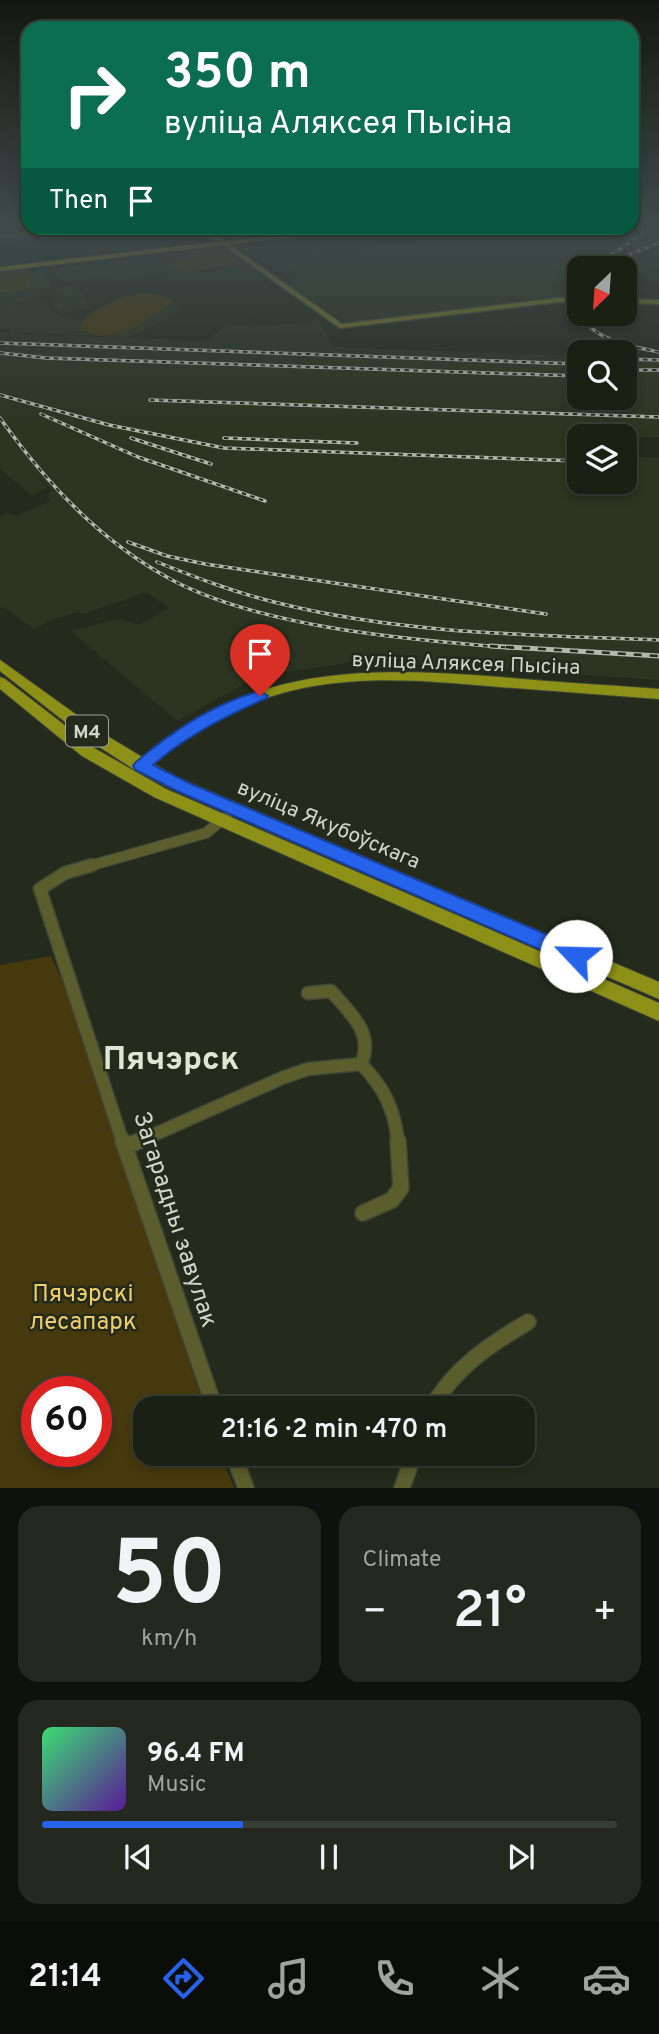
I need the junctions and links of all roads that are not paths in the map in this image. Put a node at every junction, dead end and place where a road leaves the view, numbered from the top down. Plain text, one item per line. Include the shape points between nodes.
1 (291, 292) edge
2 (567, 300) edge
3 (637, 301) edge
4 (659, 302) edge
5 (0, 664) edge
6 (0, 682) edge
7 (659, 694) edge
8 (135, 771) junction
9 (229, 815) junction
10 (659, 991) edge
11 (308, 993) dead end
12 (659, 1012) edge
13 (360, 1064) junction
14 (127, 1146) junction
15 (363, 1213) dead end
16 (528, 1322) dead end
17 (210, 1396) edge
18 (438, 1396) edge
19 (238, 1466) edge
20 (409, 1466) edge
21 (246, 1488) edge
22 (401, 1488) edge

1 - 2 main road via 346,327
3 - 4 main road
5 - 8 main road, вуліца Якубоўскага / М4
6 - 8 main road, вуліца Якубоўскага / М4 via 88,752
7 - 8 main road, вуліца Аляксея Пысіна via 403,677 315,681 226,710 164,747
8 - 9 main road, вуліца Якубоўскага / М4
9 - 10 main road, вуліца Якубоўскага / М4
9 - 12 main road, вуліца Якубоўскага / М4
9 - 14 street, Загарадны завулак via 206,833 65,873 40,888
11 - 13 street via 331,991 365,1031 367,1053
13 - 14 street via 308,1069 282,1078
13 - 15 street via 379,1082 396,1119 401,1188 392,1199
14 - 17 street, Загарадны завулак
16 - 18 street via 476,1355
19 - 21 street
20 - 22 street

